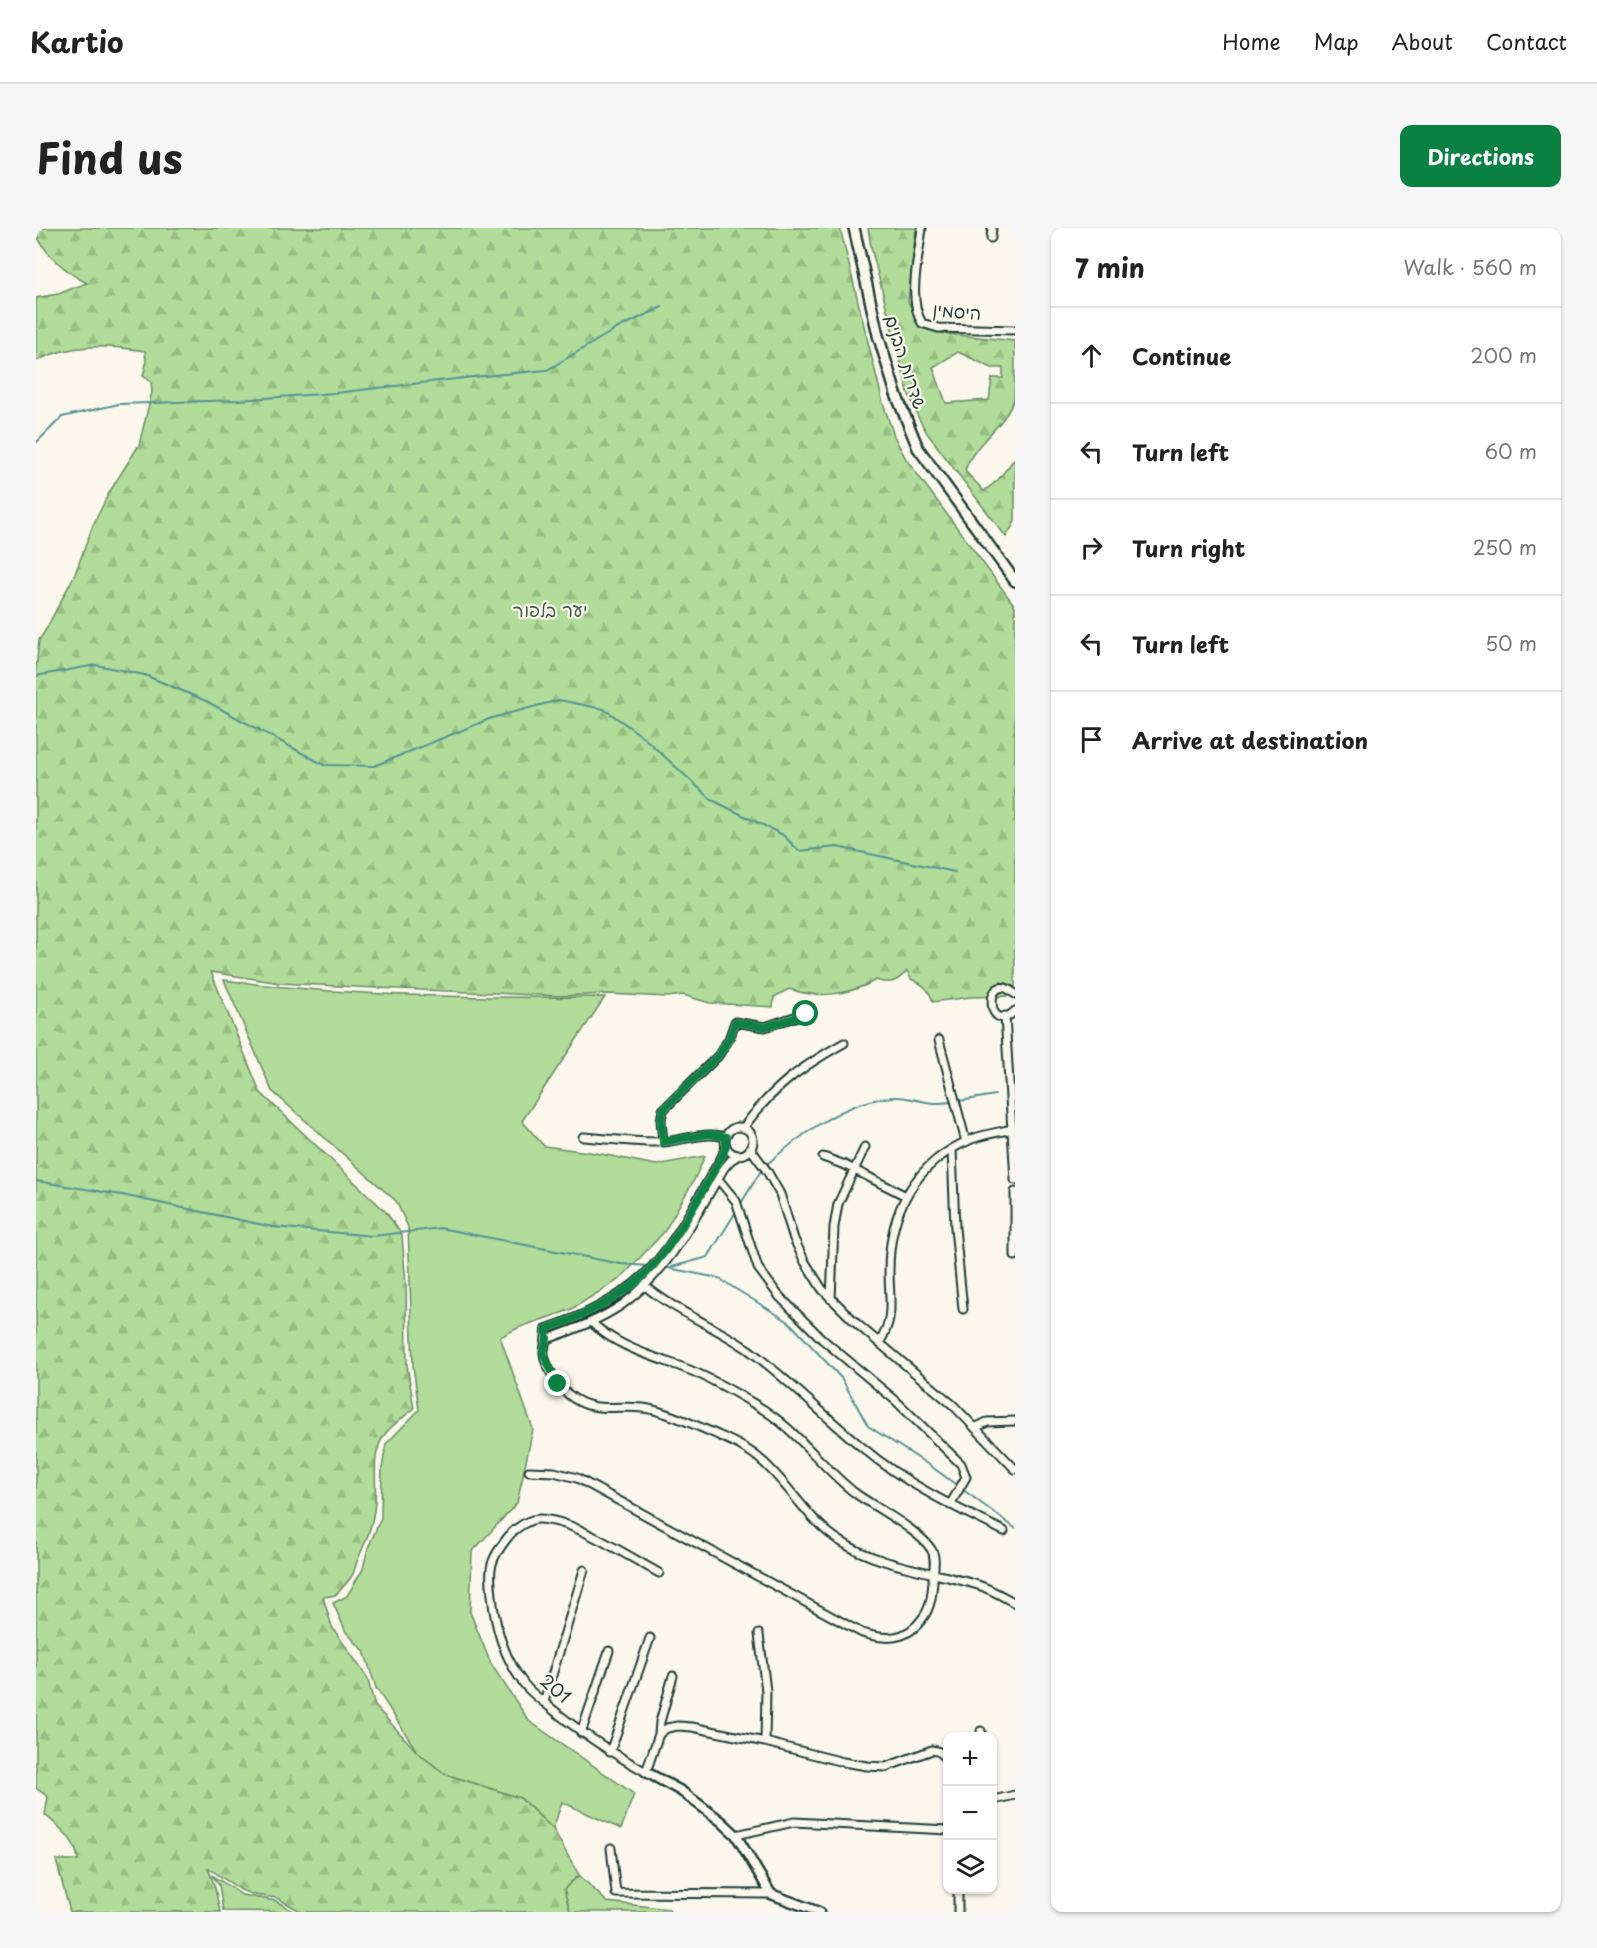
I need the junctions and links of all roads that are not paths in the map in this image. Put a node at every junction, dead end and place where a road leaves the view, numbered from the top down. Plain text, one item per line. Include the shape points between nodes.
1 (854, 228) edge
2 (922, 228) edge
3 (992, 228) edge
4 (991, 238) dead end
5 (1015, 330) edge
6 (1015, 581) edge
7 (1015, 994) edge
8 (1015, 1011) edge
9 (806, 1014) dead end
10 (1005, 1016) junction
11 (939, 1040) dead end
12 (844, 1043) dead end
13 (743, 1128) junction
14 (1013, 1129) junction
15 (583, 1137) dead end
16 (726, 1137) junction
17 (663, 1142) junction
18 (966, 1142) junction
19 (726, 1146) junction
20 (865, 1147) dead end
21 (750, 1148) junction
22 (952, 1149) junction
23 (739, 1155) junction
24 (823, 1157) dead end
25 (854, 1170) junction
26 (718, 1179) junction
27 (1015, 1180) edge
28 (1015, 1192) edge
29 (906, 1196) junction
30 (1015, 1256) edge
31 (644, 1285) junction
32 (831, 1299) junction
33 (963, 1309) dead end
34 (591, 1322) junction
35 (547, 1339) junction
36 (880, 1342) junction
37 (1015, 1421) edge
38 (975, 1428) junction
39 (1015, 1469) edge
40 (530, 1471) dead end
41 (950, 1505) junction
42 (1004, 1531) dead end
43 (584, 1570) dead end
44 (659, 1573) dead end
45 (933, 1573) junction
46 (1015, 1602) edge
47 (759, 1634) dead end
48 (650, 1638) dead end
49 (609, 1651) dead end
50 (673, 1676) dead end
51 (544, 1702) junction
52 (580, 1733) junction
53 (659, 1734) junction
54 (765, 1742) junction
55 (610, 1752) junction
56 (943, 1754) edge
57 (646, 1772) junction
58 (1015, 1795) edge
59 (997, 1799) edge
60 (943, 1830) edge
61 (736, 1835) junction
62 (611, 1848) dead end
63 (771, 1894) junction
64 (958, 1894) edge
65 (807, 1910) edge
66 (819, 1912) edge
67 (958, 1912) edge

1 - 6 main road, שדרות הבנים via 896,394 918,448
2 - 5 street, היסמין via 914,293 916,314 922,323 938,328
3 - 4 street
7 - 10 street via 1000,989 991,998 994,1011
8 - 10 street
9 - 17 street via 765,1027 735,1022 718,1056 663,1110
10 - 14 street
11 - 18 street
12 - 13 street via 788,1078 761,1103
13 - 16 street via 734,1128
13 - 21 street via 752,1137
14 - 18 street
14 - 27 street
15 - 17 street
16 - 17 street via 709,1134
16 - 19 street
18 - 22 street
19 - 23 street
19 - 35 street via 667,1247 643,1276 614,1298 546,1329
20 - 25 street
21 - 23 street
21 - 32 street via 780,1194 805,1262
22 - 29 street via 916,1180
22 - 33 street
23 - 26 street
24 - 25 street
25 - 29 street
25 - 32 street via 838,1204
26 - 31 street via 674,1251
26 - 41 street via 736,1201 758,1268 779,1296 834,1351 895,1401 961,1464 966,1477
28 - 30 street
29 - 36 street via 892,1232 891,1312
31 - 34 street via 623,1304
31 - 41 street via 748,1349 863,1449
32 - 36 street
34 - 35 street
34 - 45 street via 603,1334 626,1346 694,1372 759,1406 854,1492 921,1539 932,1550
35 - 45 street via 543,1353 551,1372 558,1384 578,1401 597,1408 655,1410 747,1449 814,1520 841,1542 865,1554
36 - 38 street
37 - 38 street via 987,1422
38 - 39 street
40 - 45 street via 577,1478 877,1638 894,1639 918,1625 932,1599
41 - 42 street
43 - 51 street
44 - 51 street, 201 via 575,1527 554,1521 537,1519 512,1532 491,1564 494,1614 511,1666 526,1687
45 - 46 street via 981,1586
47 - 54 street via 766,1691
48 - 55 street
49 - 52 street
50 - 53 street
51 - 52 street, 201
52 - 55 street, 201
53 - 54 street via 667,1728 692,1727
53 - 57 street
54 - 56 street via 867,1766 886,1767 932,1750
55 - 57 street, 201
57 - 61 street, 201 via 681,1791
58 - 59 street
60 - 61 street via 794,1822
61 - 63 street, 201
62 - 63 street via 616,1893
63 - 65 street
64 - 67 street
65 - 66 street

